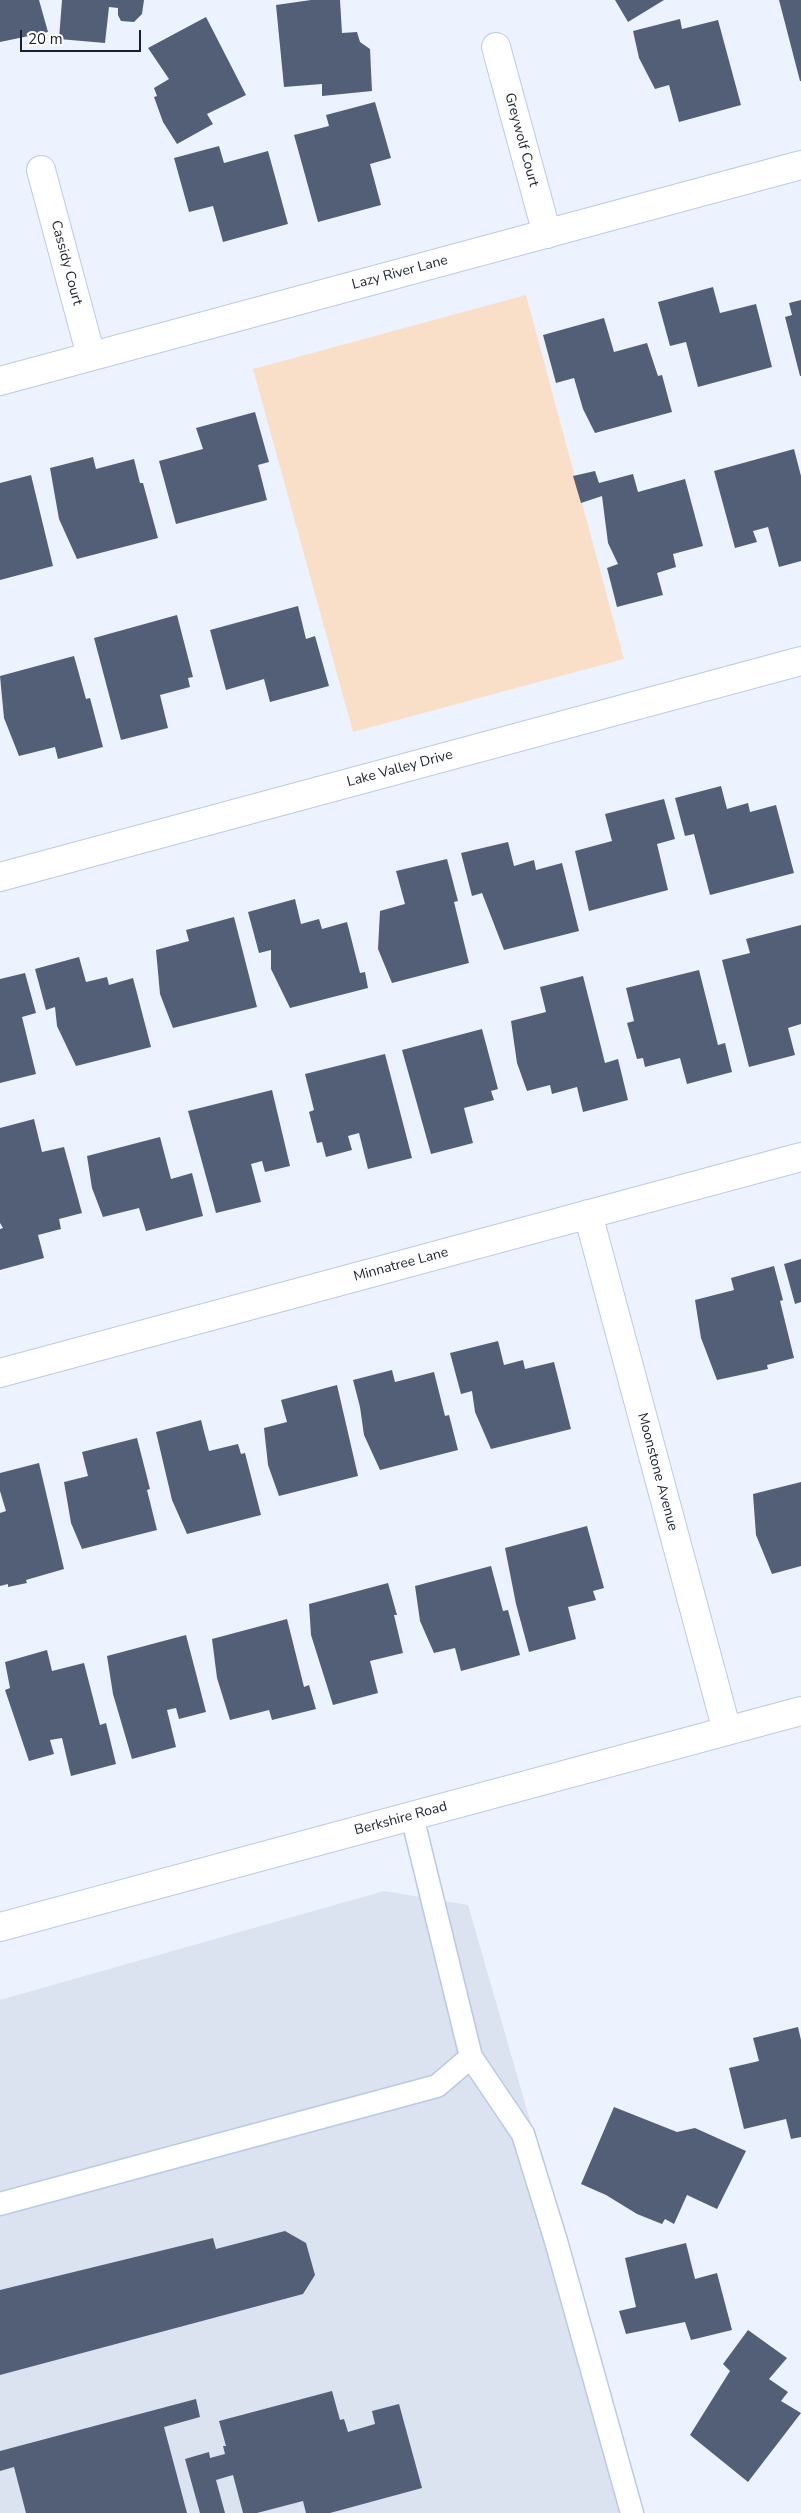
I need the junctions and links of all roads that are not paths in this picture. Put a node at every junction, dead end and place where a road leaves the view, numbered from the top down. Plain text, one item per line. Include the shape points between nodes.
1 (496, 47) dead end
2 (801, 165) edge
3 (41, 170) dead end
4 (546, 234) junction
5 (91, 356) junction
6 (0, 381) edge
7 (801, 661) edge
8 (0, 877) edge
9 (801, 1157) edge
10 (588, 1214) junction
11 (0, 1373) edge
12 (801, 1710) edge
13 (727, 1730) junction
14 (412, 1816) junction
15 (0, 1927) edge
16 (471, 2057) junction
17 (0, 2204) edge
18 (632, 2513) edge

1 - 4 street, Greywolf Court
2 - 4 street, Lazy River Lane
3 - 5 street, Cassidy Court
4 - 5 street, Lazy River Lane
5 - 6 street, Lazy River Lane
7 - 8 street, Lake Valley Drive
9 - 10 street, Minnatree Lane
10 - 11 street, Minnatree Lane
10 - 13 street, Moonstone Avenue
12 - 13 street, Berkshire Road
13 - 14 street, Berkshire Road
14 - 15 street, Berkshire Road
14 - 16 lane
16 - 17 lane via 437,2086
16 - 18 lane via 523,2134

